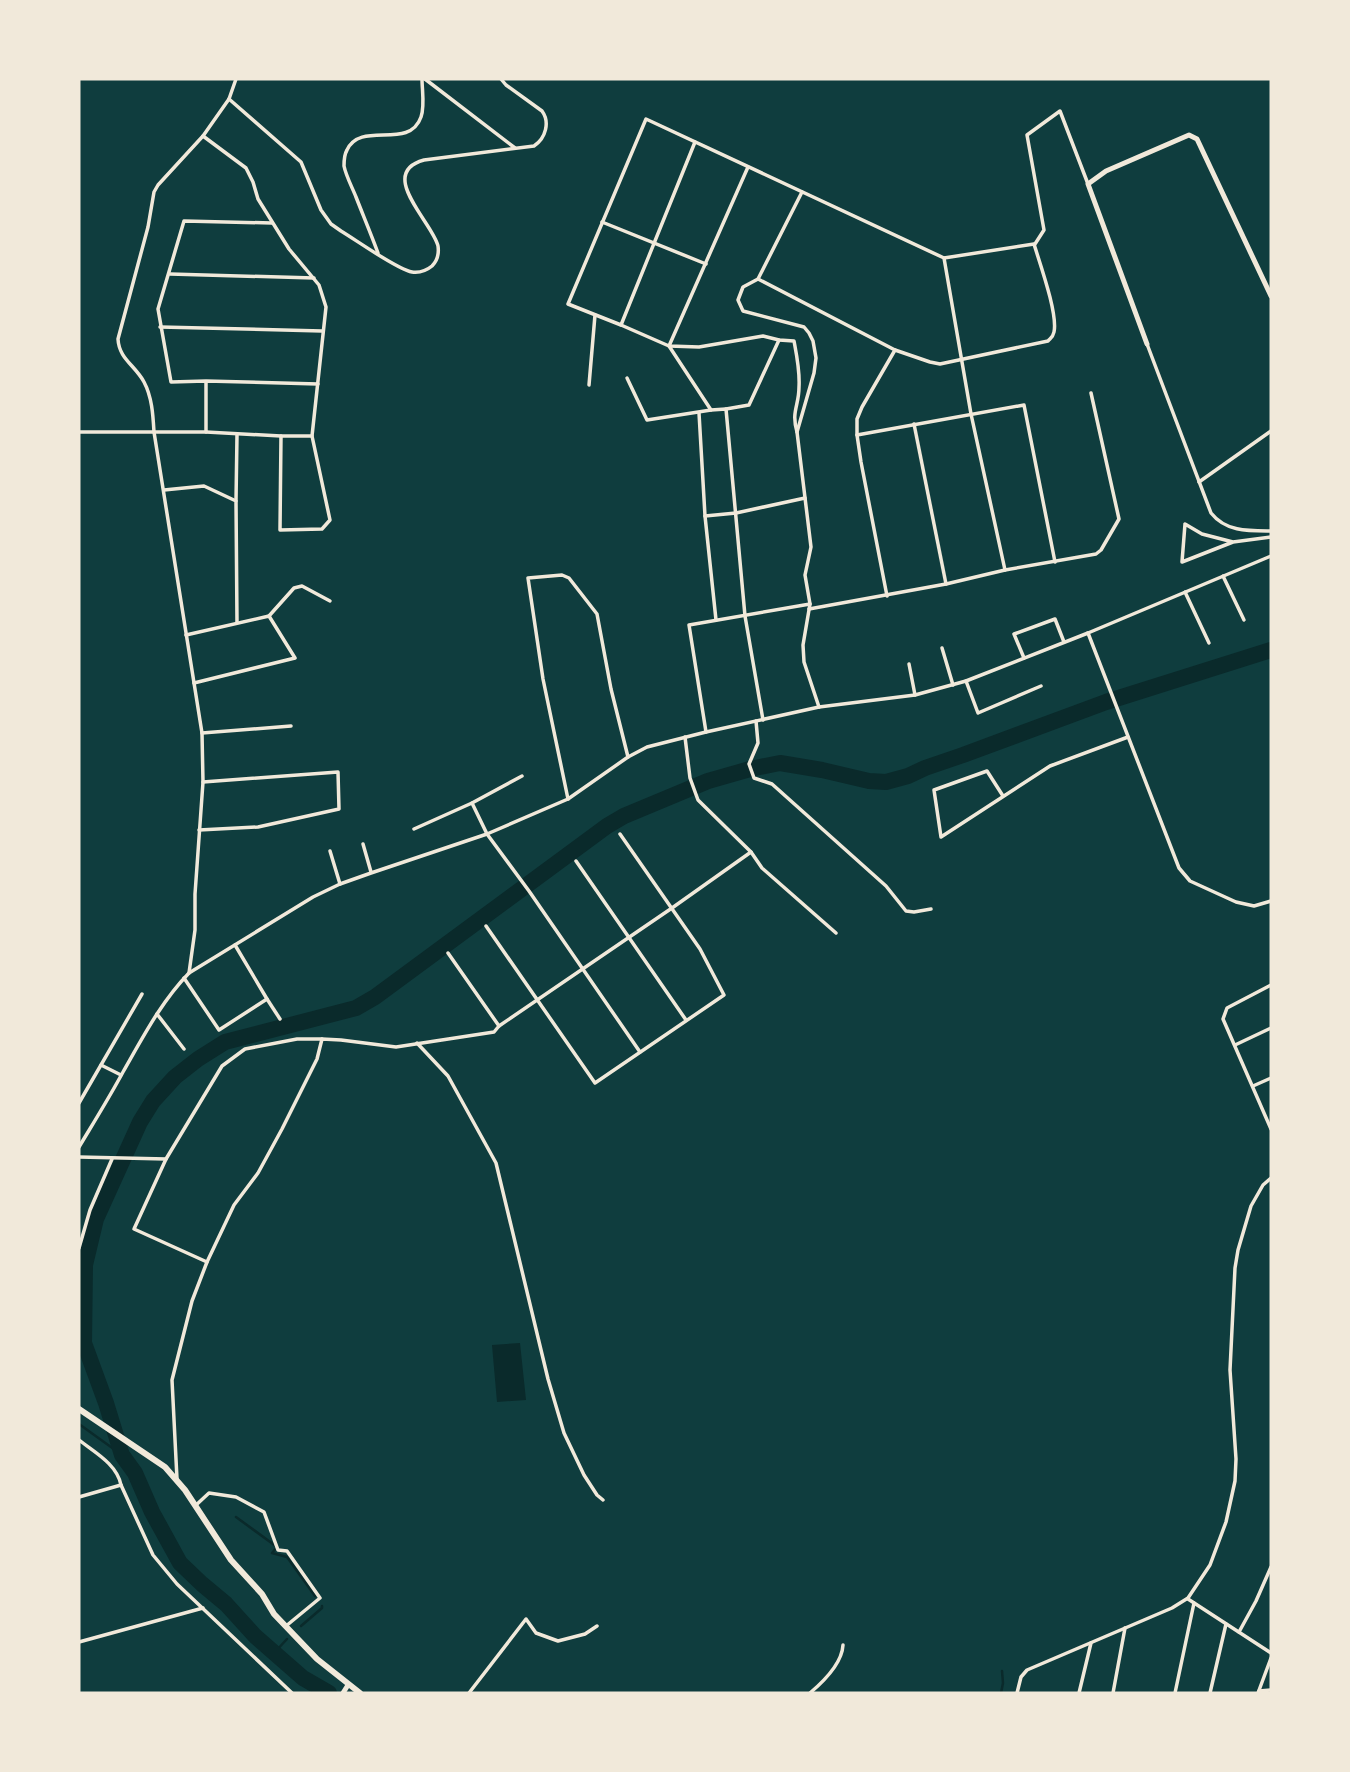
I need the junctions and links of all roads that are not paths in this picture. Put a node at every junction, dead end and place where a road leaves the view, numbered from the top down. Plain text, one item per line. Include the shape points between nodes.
1 (236, 79) edge
2 (424, 79) edge
3 (501, 79) edge
4 (229, 99) junction
5 (203, 136) junction
6 (695, 142) junction
7 (515, 149) junction
8 (748, 167) junction
9 (1088, 184) junction
10 (802, 192) junction
11 (602, 222) junction
12 (272, 223) junction
13 (654, 244) junction
14 (1034, 244) junction
15 (379, 255) junction
16 (944, 258) junction
17 (706, 264) junction
18 (170, 274) junction
19 (314, 278) junction
20 (758, 279) junction
21 (1271, 296) edge
22 (595, 315) junction
23 (621, 324) junction
24 (160, 327) junction
25 (322, 331) junction
26 (779, 340) junction
27 (1147, 344) joint
28 (669, 346) junction
29 (895, 350) junction
30 (962, 360) junction
31 (627, 378) dead end
32 (206, 381) junction
33 (318, 384) junction
34 (589, 385) dead end
35 (1091, 393) dead end
36 (726, 409) junction
37 (711, 410) junction
38 (699, 413) junction
39 (971, 414) junction
40 (914, 424) junction
41 (1271, 430) edge
42 (79, 432) edge
43 (154, 432) junction
44 (206, 432) junction
45 (797, 432) junction
46 (237, 435) junction
47 (857, 435) junction
48 (281, 436) junction
49 (312, 436) junction
50 (1199, 482) junction
51 (164, 490) junction
52 (805, 498) junction
53 (236, 500) junction
54 (736, 513) junction
55 (705, 516) junction
56 (1270, 531) edge
57 (1271, 537) edge
58 (1233, 542) junction
59 (1271, 556) edge
60 (1055, 562) junction
61 (1005, 570) junction
62 (1223, 576) junction
63 (946, 584) junction
64 (1185, 592) junction
65 (887, 596) junction
66 (330, 601) dead end
67 (810, 606) junction
68 (746, 615) junction
69 (269, 616) junction
70 (1244, 620) dead end
71 (716, 621) junction
72 (237, 622) junction
73 (1088, 633) junction
74 (186, 635) junction
75 (1064, 642) junction
76 (1209, 643) dead end
77 (942, 648) dead end
78 (1024, 658) junction
79 (909, 664) dead end
80 (966, 681) junction
81 (194, 683) junction
82 (953, 685) junction
83 (1041, 686) dead end
84 (915, 695) junction
85 (819, 707) junction
86 (763, 720) junction
87 (756, 721) junction
88 (291, 726) dead end
89 (706, 732) junction
90 (202, 733) junction
91 (685, 737) junction
92 (1128, 737) junction
93 (628, 757) junction
94 (522, 776) dead end
95 (203, 782) junction
96 (1003, 796) junction
97 (568, 799) junction
98 (472, 803) junction
99 (414, 828) dead end
100 (199, 830) junction
101 (487, 834) junction
102 (620, 834) dead end
103 (363, 844) dead end
104 (330, 851) dead end
105 (751, 852) junction
106 (576, 861) dead end
107 (371, 873) junction
108 (340, 884) junction
109 (1271, 901) edge
110 (672, 908) junction
111 (930, 909) dead end
112 (486, 926) dead end
113 (836, 933) dead end
114 (629, 937) junction
115 (235, 945) junction
116 (449, 953) dead end
117 (582, 969) junction
118 (189, 973) junction
119 (184, 978) junction
120 (1271, 985) edge
121 (142, 994) dead end
122 (267, 999) junction
123 (537, 1001) junction
124 (157, 1014) junction
125 (280, 1019) dead end
126 (686, 1020) junction
127 (499, 1026) junction
128 (1271, 1028) edge
129 (322, 1040) junction
130 (417, 1043) junction
131 (1235, 1045) junction
132 (184, 1049) dead end
133 (640, 1052) junction
134 (101, 1065) junction
135 (122, 1076) junction
136 (1271, 1078) edge
137 (1252, 1086) junction
138 (79, 1103) edge
139 (1271, 1129) edge
140 (79, 1147) edge
141 (79, 1157) edge
142 (111, 1158) junction
143 (166, 1159) junction
144 (1271, 1178) edge
145 (79, 1248) edge
146 (207, 1262) junction
147 (79, 1409) edge
148 (79, 1440) edge
149 (177, 1481) junction
150 (121, 1485) junction
151 (79, 1497) edge
152 (603, 1500) dead end
153 (195, 1506) junction
154 (1271, 1567) edge
155 (1188, 1598) junction
156 (1194, 1603) junction
157 (203, 1608) junction
158 (1226, 1624) junction
159 (286, 1626) junction
160 (597, 1626) dead end
161 (1125, 1628) junction
162 (1239, 1632) junction
163 (79, 1642) edge
164 (1091, 1643) junction
165 (843, 1645) dead end
166 (1271, 1656) edge
167 (348, 1685) junction
168 (1271, 1690) edge
169 (1258, 1692) edge
170 (292, 1693) edge
171 (344, 1693) edge
172 (360, 1693) edge
173 (468, 1693) edge
174 (810, 1693) edge
175 (1017, 1693) edge
176 (1079, 1693) edge
177 (1113, 1693) edge
178 (1175, 1693) edge
179 (1210, 1693) edge

1 - 4 street
2 - 7 street
2 - 15 street via 418,124 404,134 356,139 346,152 344,169
3 - 7 street via 546,117 546,129 538,143
4 - 5 street
4 - 15 street via 300,162 331,224
5 - 12 street via 246,168
5 - 43 street via 154,192 118,339 121,354 145,384
6 - 8 street
6 - 11 street via 646,119
6 - 13 street
7 - 15 street via 416,163 406,176 406,191 436,242 437,258 422,272 408,272
8 - 10 street
8 - 17 street
9 - 14 street via 1060,111 1027,135 1044,230
9 - 21 street via 1106,171 1189,135 1197,139
9 - 27 street
10 - 16 street
10 - 20 street
11 - 13 street
11 - 22 street via 568,304
12 - 18 street via 184,221
12 - 19 street
13 - 17 street
13 - 23 street
14 - 16 street
14 - 30 street via 1051,303 1054,335 1048,341
16 - 30 street
17 - 28 street
18 - 19 street
18 - 24 street via 158,309
19 - 25 street via 326,307
20 - 29 street
20 - 45 street via 743,287 738,300 743,311 804,327 815,349 814,373
22 - 23 street
22 - 34 street
23 - 28 street
24 - 25 street
24 - 32 street via 171,382
25 - 33 street
26 - 28 street via 763,336 699,348
26 - 36 street via 749,405
26 - 45 street via 793,341 799,369 793,419
27 - 50 street
28 - 37 street
29 - 30 street via 940,364
29 - 47 street via 862,407
30 - 39 street
31 - 38 street via 647,420
32 - 33 street
32 - 44 street
33 - 49 street
35 - 60 street via 1119,519 1096,554
36 - 37 street
36 - 54 street
37 - 38 street
38 - 55 street
39 - 40 street
39 - 60 street via 1024,404
39 - 61 street
40 - 47 street
40 - 63 street
41 - 50 street
42 - 43 street
43 - 44 street
43 - 51 street
44 - 46 street
45 - 52 street
46 - 48 street
46 - 53 street
47 - 65 street
48 - 49 street
48 - 49 street via 280,530 322,529 330,520
50 - 56 street via 1211,513 1222,524 1231,529
51 - 53 street via 204,486
51 - 74 street
52 - 54 street
52 - 67 street via 811,547 805,575
53 - 72 street
54 - 55 street
54 - 68 street
55 - 71 street
57 - 58 street
58 - 58 street via 1208,552 1182,562 1185,524
59 - 62 street
60 - 61 street
61 - 63 street
62 - 64 street
62 - 70 street
63 - 65 street
64 - 73 street
64 - 76 street
65 - 67 street
66 - 69 street via 302,586 294,588
67 - 68 street
67 - 85 street via 804,662
68 - 71 street
68 - 86 street
69 - 72 street
69 - 81 street via 295,658
71 - 89 street via 689,625
72 - 74 street
73 - 75 street
73 - 92 street
74 - 81 street
75 - 78 street
75 - 78 street via 1055,619 1014,634
77 - 82 street
78 - 80 street
79 - 84 street
80 - 82 street
80 - 83 street via 978,713
81 - 90 street
82 - 84 street
84 - 85 street
85 - 86 street
86 - 87 street
87 - 89 street
87 - 111 street via 758,743 749,764 754,778 772,784 791,800 886,886 906,911
88 - 90 street
89 - 91 street
90 - 95 street
91 - 93 street
91 - 105 street via 698,800
92 - 96 street via 1050,766
92 - 109 street via 1179,868 1191,881 1236,902 1254,906
93 - 97 street
93 - 97 street via 597,614 569,578 528,578
94 - 98 street
95 - 100 street
95 - 100 street via 338,772 339,809 258,827
96 - 96 street via 961,823 941,837 934,790 987,771
97 - 101 street
98 - 99 street
98 - 101 street
100 - 118 street
101 - 107 street
101 - 117 street
102 - 110 street
103 - 107 street
104 - 108 street
105 - 110 street
105 - 113 street via 762,868
106 - 114 street
107 - 108 street
108 - 115 street
110 - 114 street
110 - 126 street via 724,995
112 - 123 street
114 - 117 street
114 - 126 street
115 - 118 street
115 - 122 street
116 - 127 street
117 - 123 street
117 - 133 street
118 - 119 street
119 - 122 street via 219,1030
119 - 124 street
120 - 131 street via 1227,1008 1223,1019
121 - 134 street
122 - 125 street
123 - 127 street
123 - 133 street via 595,1083
124 - 132 street
124 - 135 street
126 - 133 street
127 - 130 street via 494,1032
128 - 131 street
129 - 130 street via 396,1047
129 - 143 street via 297,1039 245,1049 222,1066
129 - 146 street via 282,1129 234,1205
130 - 152 street via 448,1076 496,1163 564,1433 584,1475
131 - 137 street
134 - 135 street
134 - 138 street
135 - 140 street
136 - 137 street
137 - 139 street
141 - 142 street
142 - 143 street
142 - 145 street
143 - 146 street via 134,1229
144 - 155 street via 1251,1206 1235,1269 1230,1370 1235,1481 1218,1546
146 - 149 street via 189,1310 172,1380
147 - 149 main road via 165,1467
148 - 150 street via 108,1463
149 - 153 main road
150 - 151 street
150 - 157 street via 153,1555
153 - 159 main road via 231,1560
153 - 159 street via 209,1493 236,1497 264,1513 278,1550 287,1551 320,1598
154 - 162 street
155 - 156 street
155 - 161 street
156 - 158 street
156 - 178 street
157 - 163 street
157 - 170 street
158 - 162 street
158 - 179 street
159 - 167 main road
160 - 173 street via 558,1641 536,1633 526,1619
161 - 164 street
161 - 177 street
162 - 166 street
164 - 175 street via 1027,1670
164 - 176 street
165 - 174 street via 831,1671
166 - 169 street
167 - 171 street
167 - 172 main road
168 - 169 street

